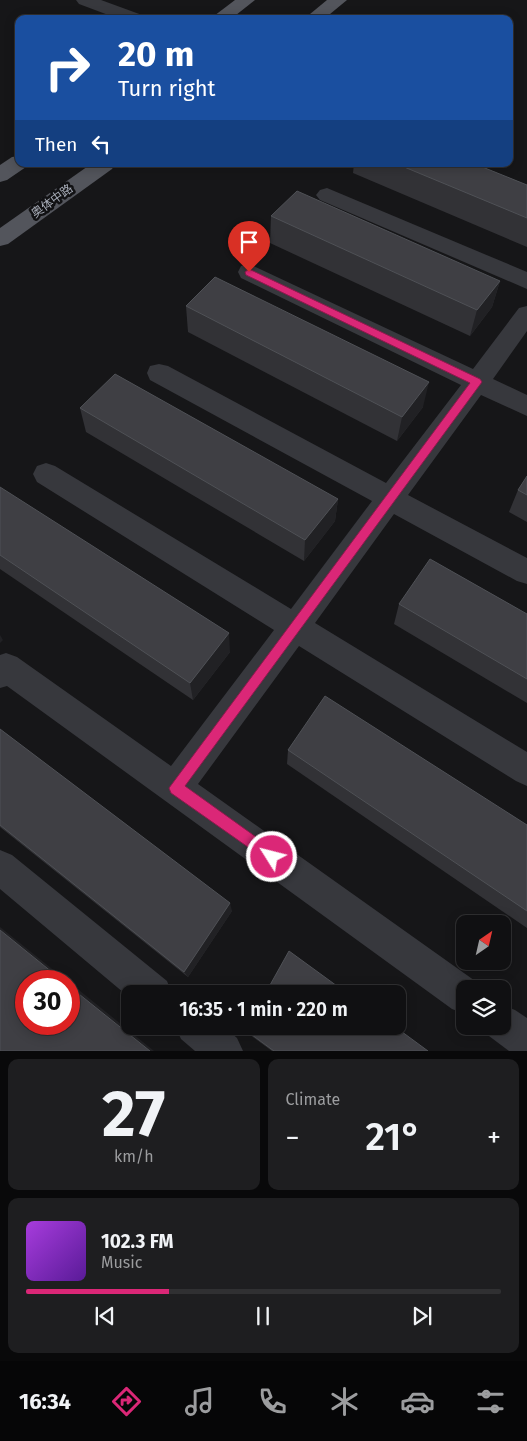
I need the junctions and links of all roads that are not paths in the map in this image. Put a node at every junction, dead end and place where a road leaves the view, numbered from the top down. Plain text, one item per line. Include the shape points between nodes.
1 (85, 0) edge
2 (246, 0) edge
3 (338, 0) edge
4 (125, 15) edge
5 (225, 15) edge
6 (318, 15) edge
7 (15, 165) edge
8 (101, 167) edge
9 (0, 175) edge
10 (327, 195) dead end
11 (0, 239) edge
12 (249, 272) dead end
13 (527, 281) edge
14 (527, 314) edge
15 (159, 373) dead end
16 (476, 382) junction
17 (527, 406) edge
18 (46, 474) dead end
19 (391, 498) junction
20 (527, 572) edge
21 (295, 627) junction
22 (0, 674) edge
23 (527, 770) edge
24 (175, 788) junction
25 (0, 867) edge
26 (143, 985) edge
27 (456, 990) edge
28 (511, 1029) edge
29 (205, 1035) edge
30 (527, 1041) edge
31 (224, 1051) edge

1 - 4 street
2 - 5 main road
3 - 6 main road
7 - 9 main road
8 - 11 main road, 奥体中路
10 - 13 street
12 - 16 street
14 - 16 street
15 - 19 street
16 - 17 street
16 - 19 street
18 - 21 street
19 - 20 street
19 - 21 street
21 - 23 street
21 - 24 street
22 - 24 street via 6,668
24 - 27 street
25 - 26 street
28 - 30 street
29 - 31 street

